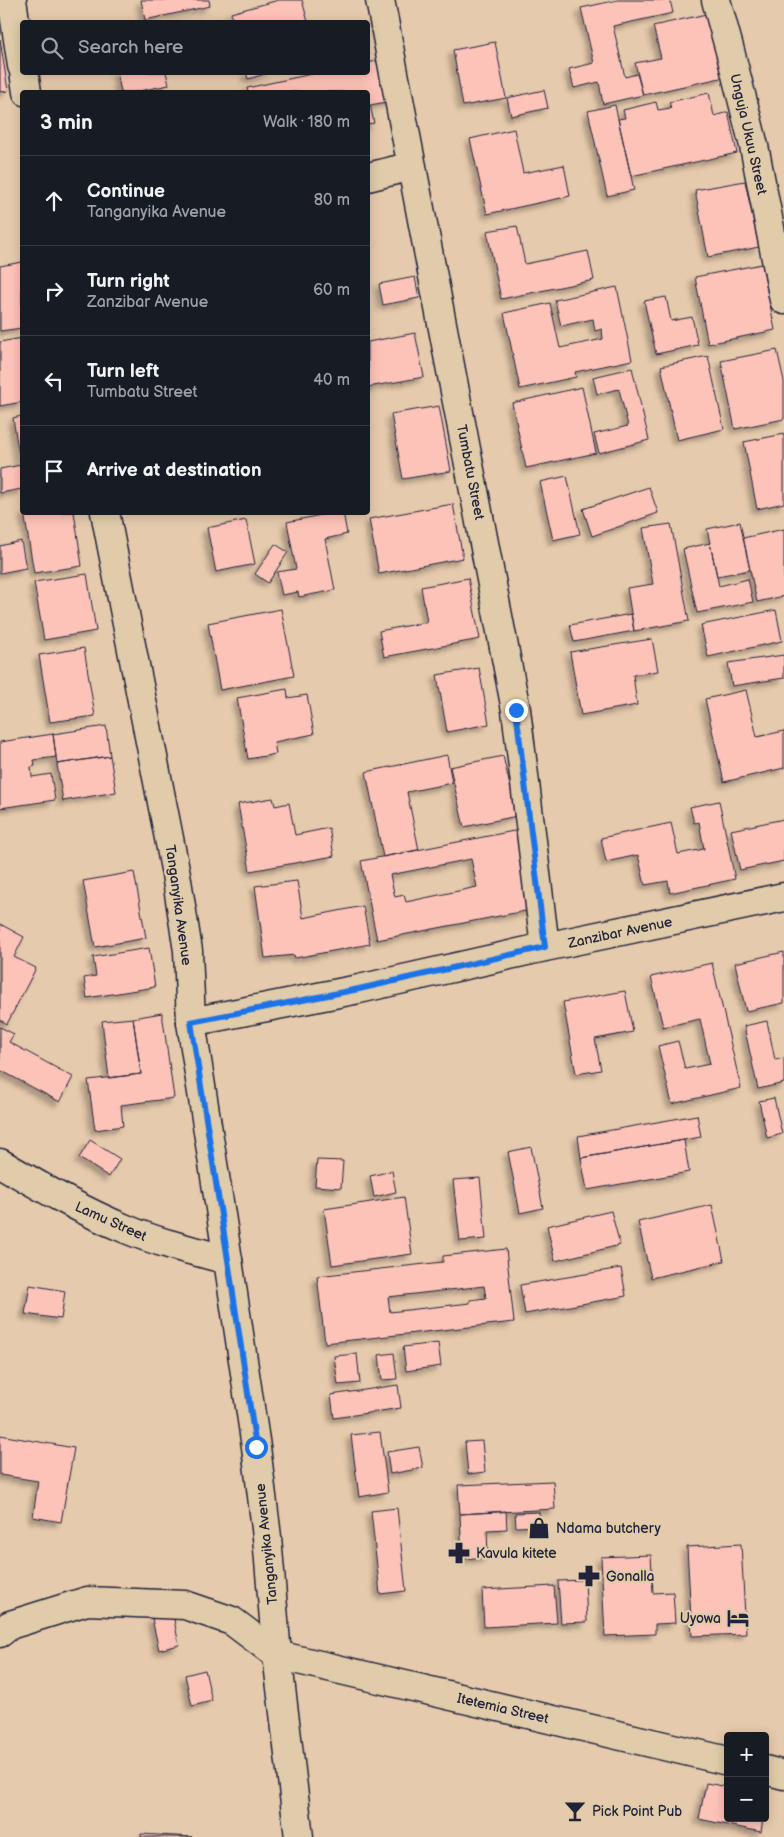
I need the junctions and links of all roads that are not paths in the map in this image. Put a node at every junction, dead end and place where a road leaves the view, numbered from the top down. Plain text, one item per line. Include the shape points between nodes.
1 (12, 0) edge
2 (380, 0) edge
3 (716, 0) edge
4 (20, 53) edge
5 (24, 75) edge
6 (27, 90) edge
7 (412, 166) junction
8 (370, 176) edge
9 (784, 300) edge
10 (105, 515) edge
11 (784, 897) edge
12 (545, 947) junction
13 (191, 1022) junction
14 (0, 1163) edge
15 (228, 1260) junction
16 (0, 1633) edge
17 (277, 1655) junction
18 (724, 1760) edge
19 (769, 1771) edge
20 (784, 1775) edge
21 (299, 1837) edge

1 - 4 street
2 - 7 street, Tumbatu Street
3 - 9 street, Unguja Ukuu Street via 754,146
5 - 6 street
7 - 8 street
7 - 12 street, Tumbatu Street via 516,710
10 - 13 street, Tanganyika Avenue via 176,874 188,952
11 - 12 street, Zanzibar Avenue
12 - 13 street, Zanzibar Avenue via 359,989
13 - 15 street, Tanganyika Avenue
14 - 15 street, Lamu Street via 88,1213 127,1230
15 - 17 street, Tanganyika Avenue via 257,1457
16 - 17 street via 10,1625 87,1601 185,1605 232,1621
17 - 18 street, Itetemia Street
17 - 21 street, Tanganyika Avenue
19 - 20 street

